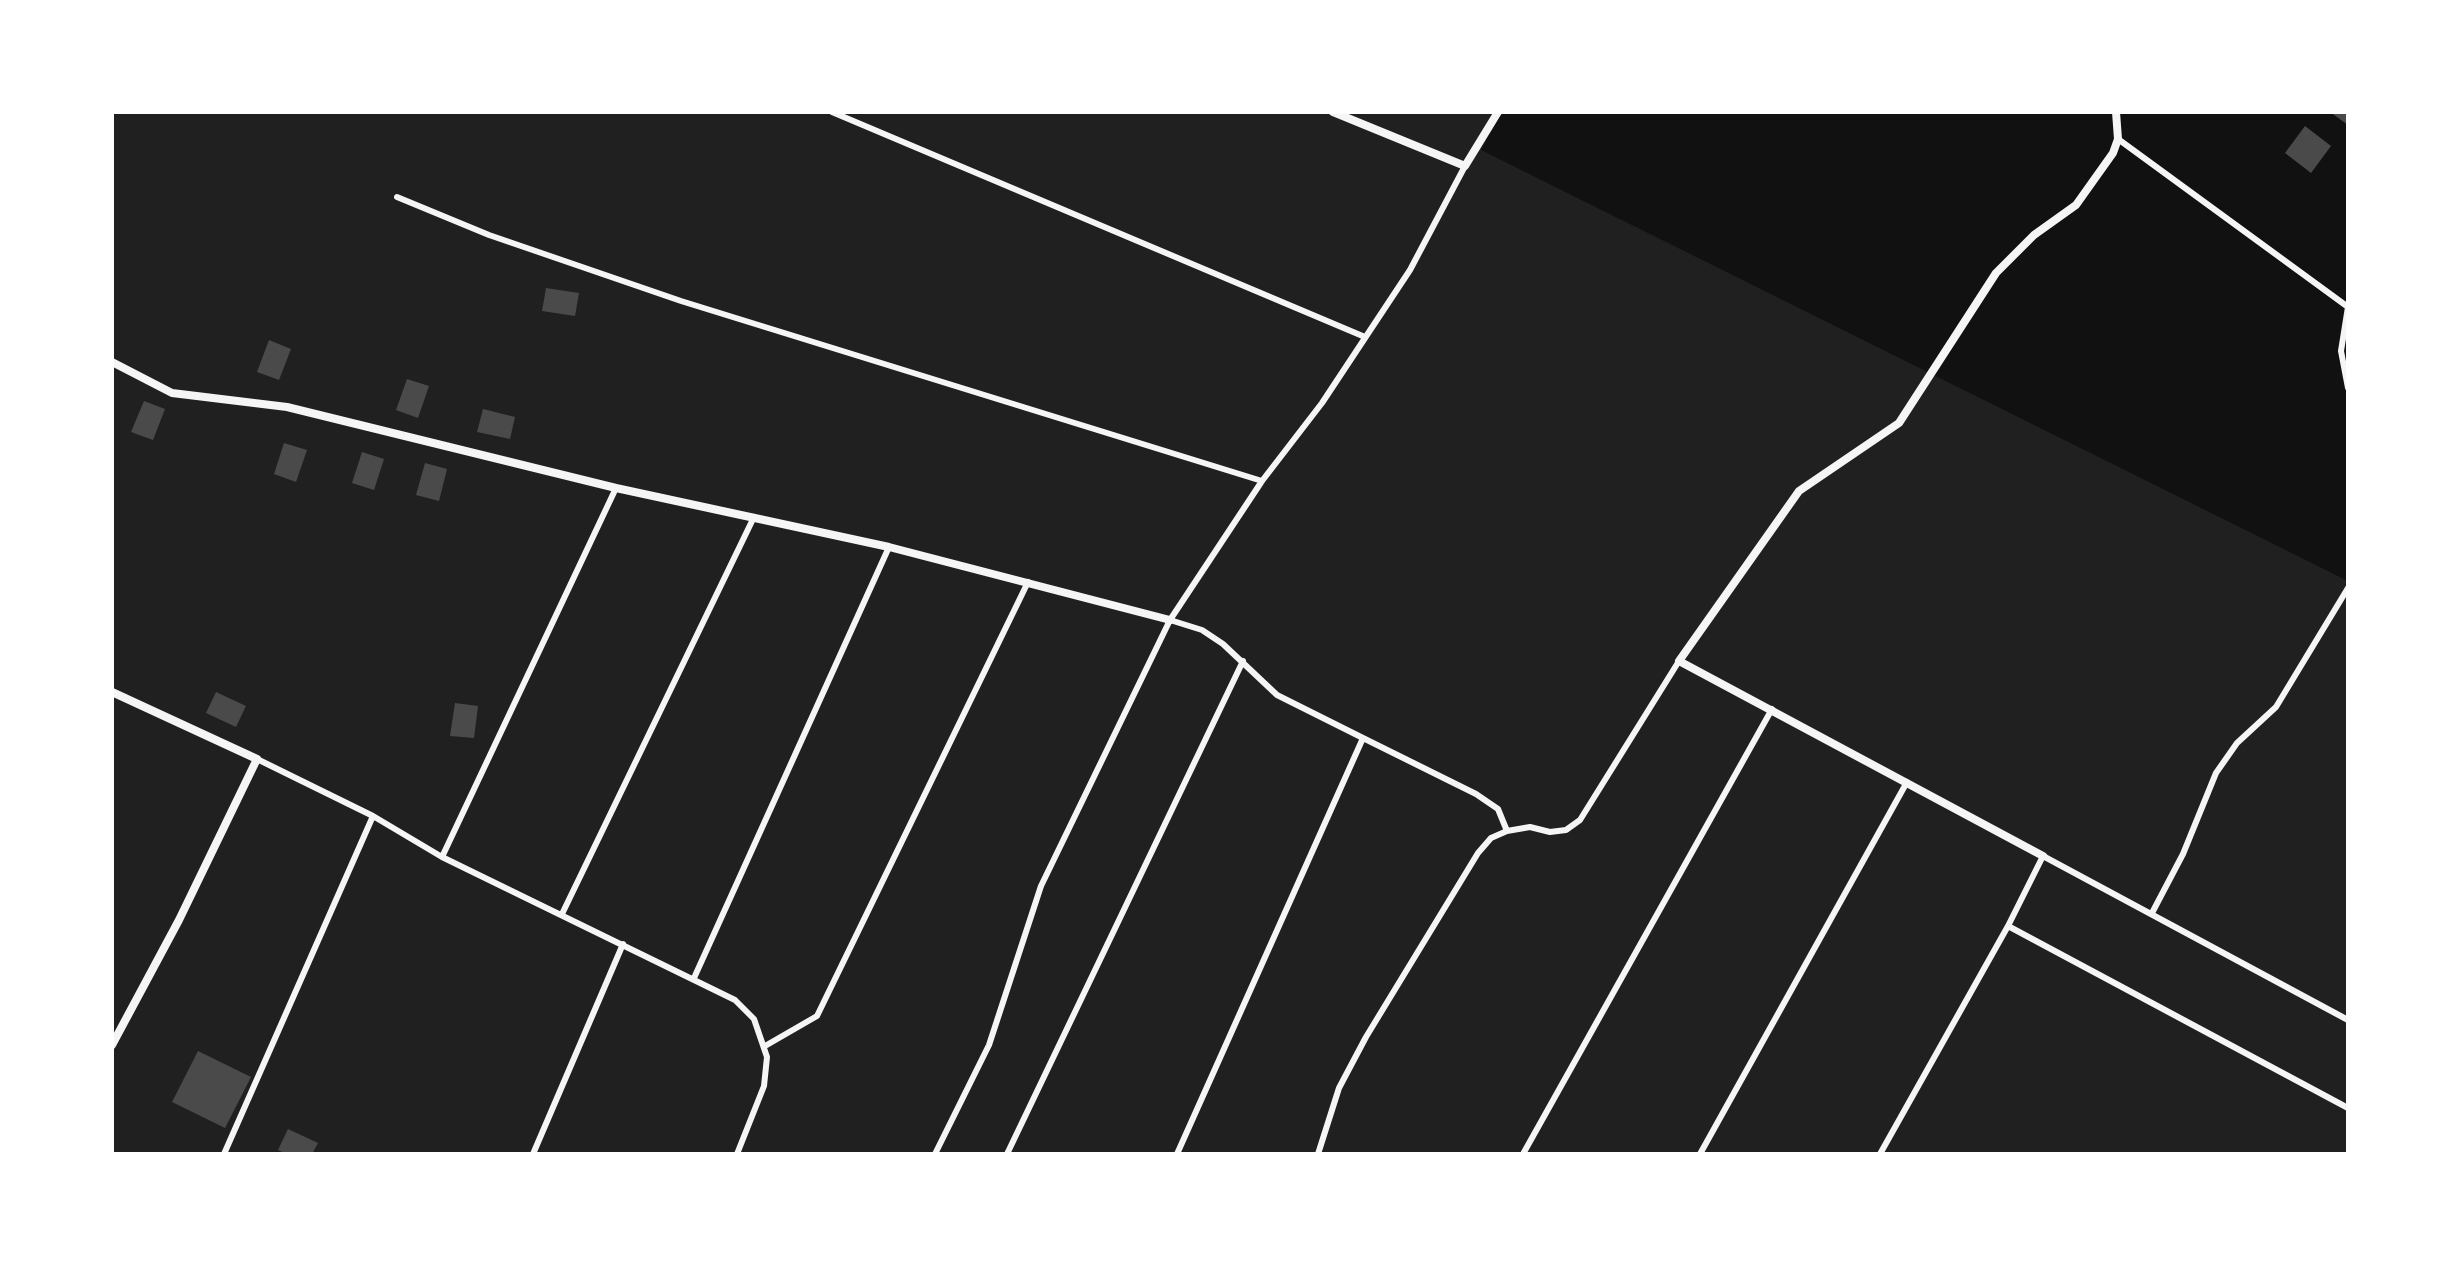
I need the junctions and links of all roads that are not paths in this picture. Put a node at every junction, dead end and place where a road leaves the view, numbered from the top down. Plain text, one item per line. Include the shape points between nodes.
1 (832, 112) edge
2 (1333, 112) edge
3 (1498, 112) edge
4 (2116, 112) edge
5 (2118, 139) junction
6 (1465, 166) junction
7 (397, 197) dead end
8 (2348, 307) edge
9 (1365, 337) junction
10 (112, 362) edge
11 (2348, 388) edge
12 (1262, 481) junction
13 (616, 488) junction
14 (754, 517) junction
15 (889, 547) junction
16 (1028, 582) junction
17 (2348, 588) edge
18 (1170, 620) junction
19 (1243, 661) junction
20 (1679, 661) junction
21 (112, 692) edge
22 (1772, 709) junction
23 (1363, 738) junction
24 (257, 759) junction
25 (1907, 782) junction
26 (373, 816) junction
27 (1507, 831) junction
28 (2043, 856) junction
29 (442, 857) junction
30 (2152, 913) junction
31 (562, 914) junction
32 (2008, 926) junction
33 (623, 944) junction
34 (694, 978) junction
35 (2348, 1020) edge
36 (112, 1045) edge
37 (765, 1046) junction
38 (2348, 1108) edge
39 (224, 1154) edge
40 (533, 1154) edge
41 (737, 1154) edge
42 (935, 1154) edge
43 (1007, 1154) edge
44 (1177, 1154) edge
45 (1318, 1154) edge
46 (1523, 1154) edge
47 (1700, 1154) edge
48 (1880, 1154) edge

1 - 9 lane
2 - 6 street
3 - 6 street
4 - 5 street
5 - 8 lane
5 - 20 street via 2076,205 2034,235 1996,273 1899,423 1799,491
6 - 9 lane via 1410,270
7 - 12 lane via 489,235 681,301
8 - 11 lane via 2341,351
9 - 12 lane
10 - 13 street via 172,393 287,407
12 - 18 lane
13 - 14 street
13 - 29 lane
14 - 15 street
14 - 31 lane
15 - 16 street
15 - 34 lane
16 - 18 street
16 - 37 lane via 817,1016
17 - 30 lane via 2276,707 2237,743 2216,773
18 - 19 lane via 1202,630
18 - 42 lane via 1041,886 989,1045
19 - 23 lane via 1277,695
19 - 43 lane
20 - 22 street
20 - 27 lane via 1580,820 1566,830
21 - 24 street
22 - 25 street
22 - 46 lane
23 - 27 lane via 1476,794 1498,809
23 - 44 lane
24 - 26 lane
24 - 36 street
25 - 28 street
25 - 47 lane
26 - 29 lane
26 - 39 lane
27 - 45 lane via 1491,838 1478,853 1366,1037 1339,1088
28 - 30 lane
28 - 32 lane
29 - 31 lane
30 - 35 lane
31 - 33 lane
32 - 38 lane
32 - 48 lane
33 - 34 lane
33 - 40 lane
34 - 37 lane via 735,1000 754,1019
37 - 41 lane via 764,1086

